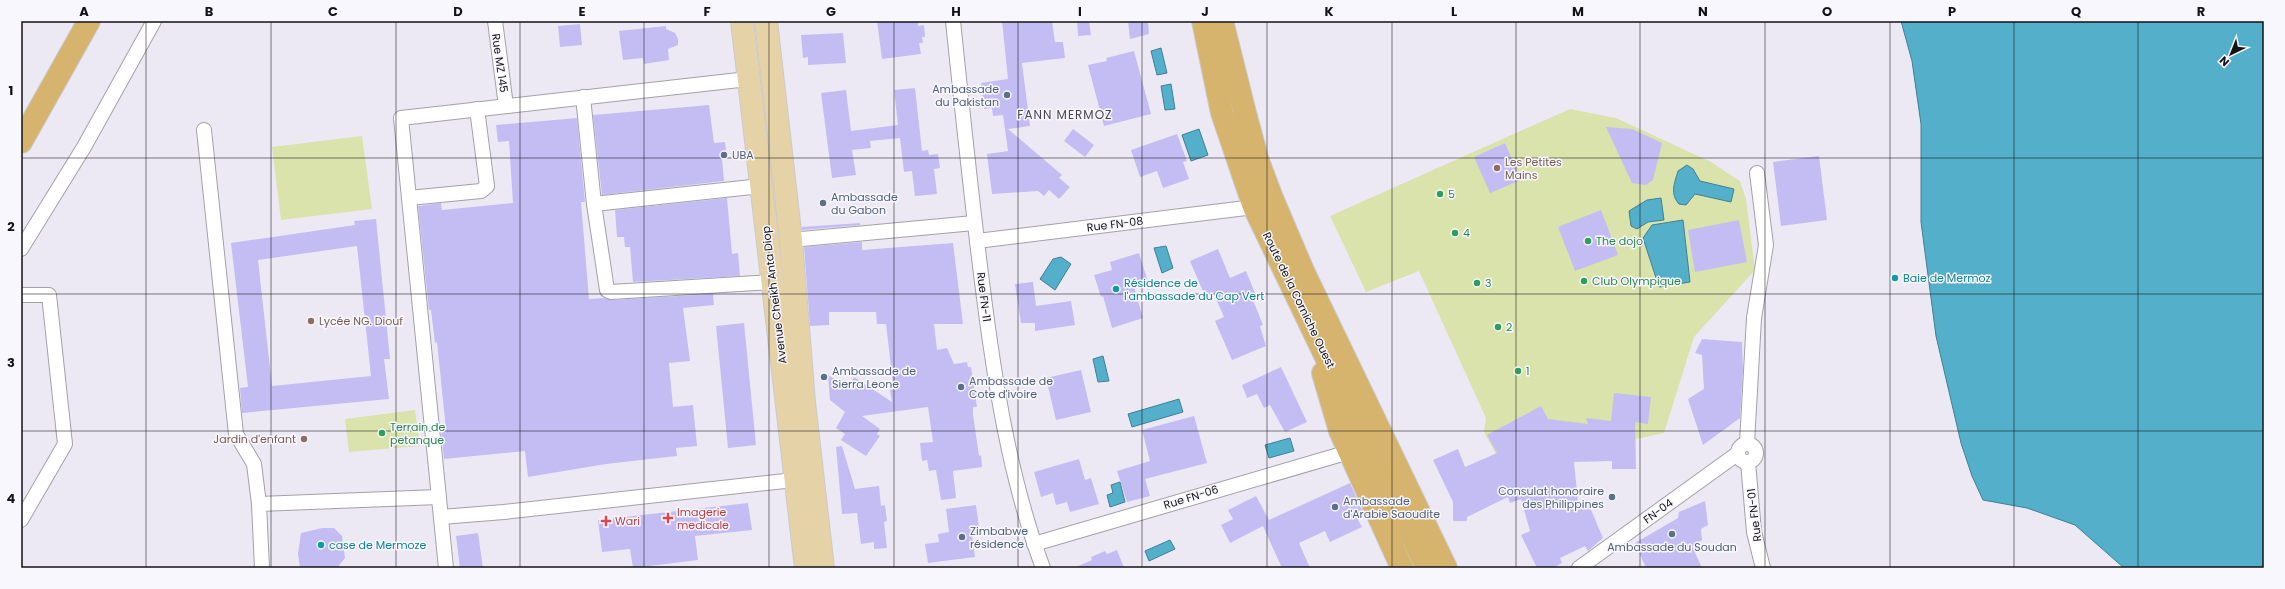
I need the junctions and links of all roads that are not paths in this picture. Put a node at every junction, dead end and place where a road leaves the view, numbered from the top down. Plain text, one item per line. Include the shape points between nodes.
1 (88, 21) edge
2 (154, 21) edge
3 (494, 21) edge
4 (742, 21) edge
5 (766, 21) edge
6 (953, 21) edge
7 (1203, 21) edge
8 (1222, 21) edge
9 (748, 79) junction
10 (583, 97) junction
11 (506, 106) junction
12 (477, 109) junction
13 (204, 130) dead end
14 (21, 142) edge
15 (1758, 173) dead end
16 (761, 186) junction
17 (409, 198) junction
18 (594, 204) junction
19 (1254, 207) junction
20 (974, 223) junction
21 (791, 240) junction
22 (977, 241) junction
23 (1292, 245) junction
24 (21, 249) edge
25 (773, 282) junction
26 (21, 295) edge
27 (1313, 329) junction
28 (1349, 452) junction
29 (1743, 458) junction
30 (794, 480) junction
31 (439, 496) junction
32 (259, 504) junction
33 (441, 517) junction
34 (21, 520) edge
35 (1034, 544) junction
36 (1585, 566) edge
37 (262, 568) edge
38 (446, 568) edge
39 (806, 568) edge
40 (823, 568) edge
41 (1043, 568) edge
42 (1402, 568) edge
43 (1427, 568) edge
44 (1446, 568) edge
45 (1458, 568) edge
46 (1763, 568) edge

1 - 14 highway
2 - 24 street via 84,147
3 - 11 street, Rue MZ 145
4 - 9 main road, Avenue Cheikh Anta Diop
5 - 21 main road, Avenue Cheikh Anta Diop
6 - 20 street, Rue FN-11
7 - 19 highway, Route de la Corniche Ouest via 1222,113
8 - 23 highway, Route de la Corniche Ouest via 1258,161
9 - 10 street
9 - 16 main road, Avenue Cheikh Anta Diop
10 - 11 street
10 - 18 street
11 - 12 street
12 - 17 street via 401,118
12 - 17 street via 487,186 481,191
13 - 32 street via 236,434 254,464
15 - 29 street via 1766,245 1754,318 1747,443 1753,446 1756,452 1753,460
16 - 18 street
16 - 25 main road, Avenue Cheikh Anta Diop
17 - 31 street
18 - 25 street via 606,288 609,292
19 - 22 street, Rue FN-08
19 - 27 highway, Route de la Corniche Ouest
20 - 21 street
20 - 22 street, Rue FN-11
21 - 40 main road, Avenue Cheikh Anta Diop via 804,402
22 - 35 street, Rue FN-11 via 992,360 1015,475
23 - 44 highway, Route de la Corniche Ouest
23 - 45 highway via 1304,254 1320,276 1406,463
25 - 30 main road, Avenue Cheikh Anta Diop
26 - 34 street via 49,295 65,444
27 - 28 highway via 1328,392
27 - 43 highway, Route de la Corniche Ouest
28 - 35 street, Rue FN-06
28 - 42 highway
29 - 36 street, FN-04
29 - 46 street, Rue FN-01 via 1754,532
30 - 33 street
30 - 39 main road, Avenue Cheikh Anta Diop
31 - 32 street
31 - 33 street
32 - 37 street
33 - 38 street
35 - 41 street, Rue FN-11

